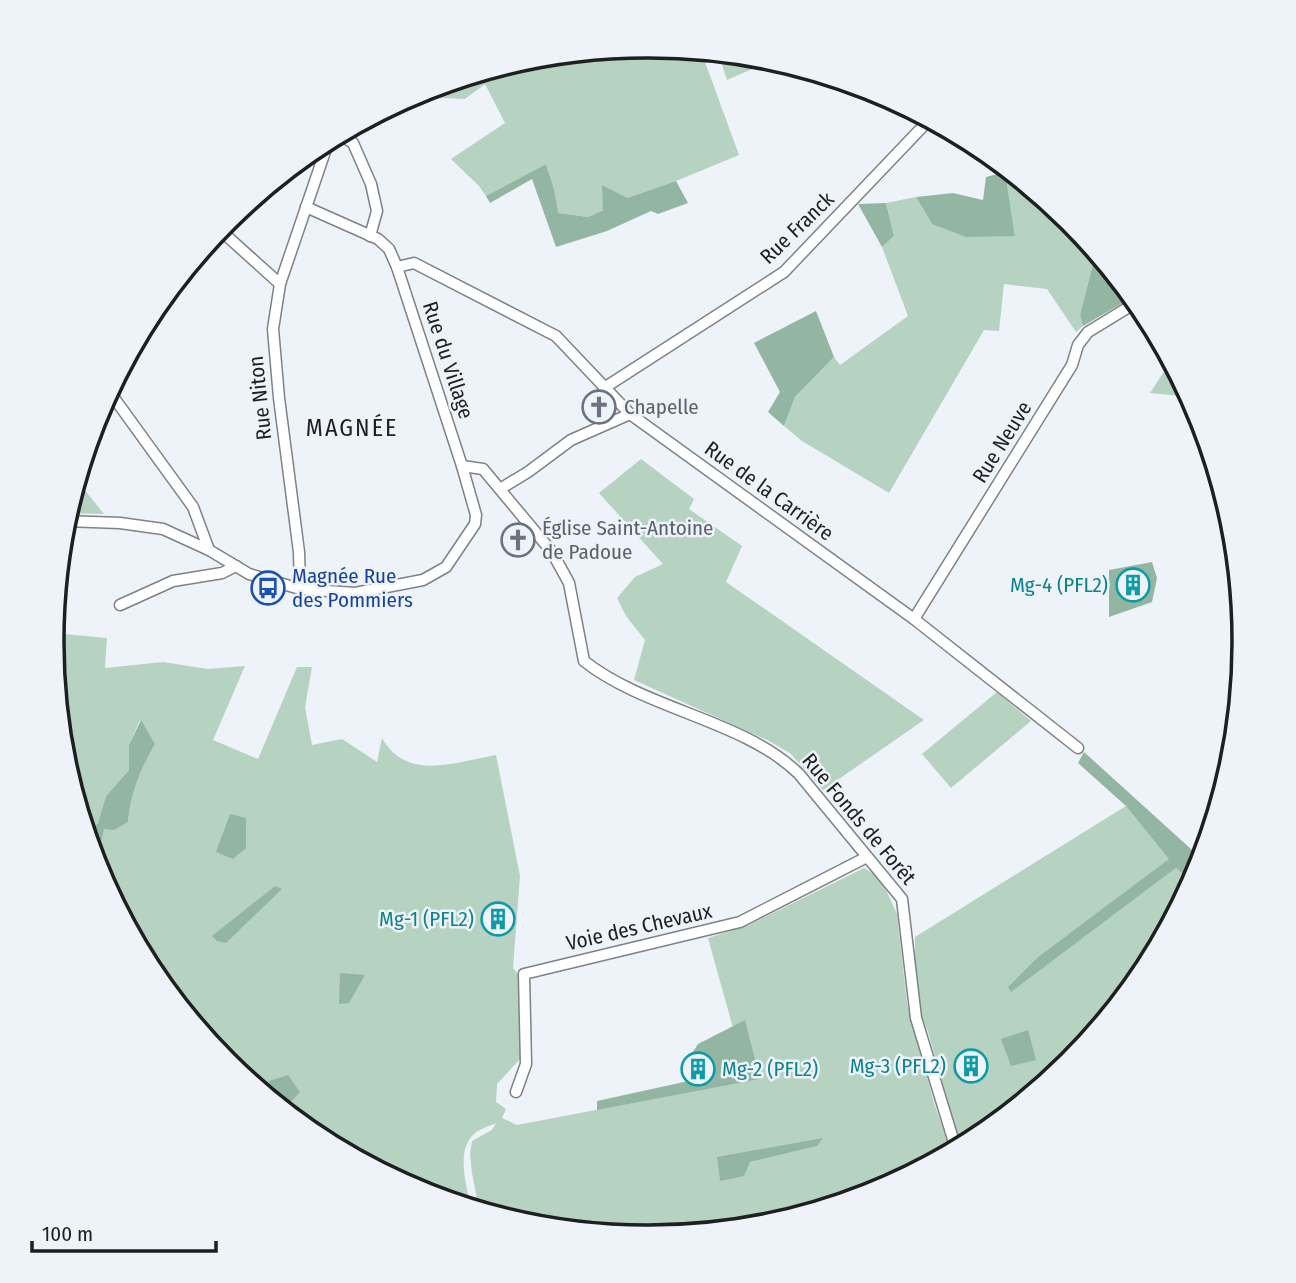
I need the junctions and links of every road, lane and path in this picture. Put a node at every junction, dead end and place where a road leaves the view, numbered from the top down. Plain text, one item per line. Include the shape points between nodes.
1 (923, 127) edge
2 (349, 140) edge
3 (323, 157) edge
4 (306, 207) junction
5 (370, 236) junction
6 (228, 237) edge
7 (397, 267) junction
8 (280, 284) junction
9 (1127, 308) edge
10 (604, 388) junction
11 (116, 401) edge
12 (630, 414) junction
13 (462, 466) junction
14 (500, 489) junction
15 (77, 521) edge
16 (209, 550) junction
17 (236, 566) junction
18 (300, 589) junction
19 (120, 605) dead end
20 (914, 618) junction
21 (1078, 748) dead end
22 (867, 857) junction
23 (516, 1092) dead end
24 (953, 1139) edge

1 - 10 street, Rue Franck via 784,272
2 - 5 street via 374,194 377,211
3 - 4 street, Rue Niton
4 - 5 street
4 - 8 street, Rue Niton
5 - 7 street via 389,249
6 - 8 street
7 - 10 street, Rue de la Carrière via 414,263 556,336
7 - 13 street, Rue du Village
8 - 18 street, Rue Niton via 273,328
9 - 20 street, Rue Neuve via 1088,332 1078,345 1072,365
10 - 12 street, Rue de la Carrière
11 - 16 street via 193,507
12 - 14 street via 572,440
12 - 20 street, Rue de la Carrière
13 - 14 street via 483,469
13 - 18 street, Rue du Village via 475,524 446,567 423,580 355,593
14 - 22 street, Rue Fonds de Forêt via 552,552 569,583 584,660 612,679 785,761
15 - 16 street via 163,529
16 - 17 street
17 - 18 street
17 - 19 street via 222,573 173,581
20 - 21 street, Rue de la Carrière
22 - 23 street, Voie des Chevaux via 740,922 524,974 526,1064
22 - 24 street, Rue Fonds de Forêt via 902,899 916,1018

